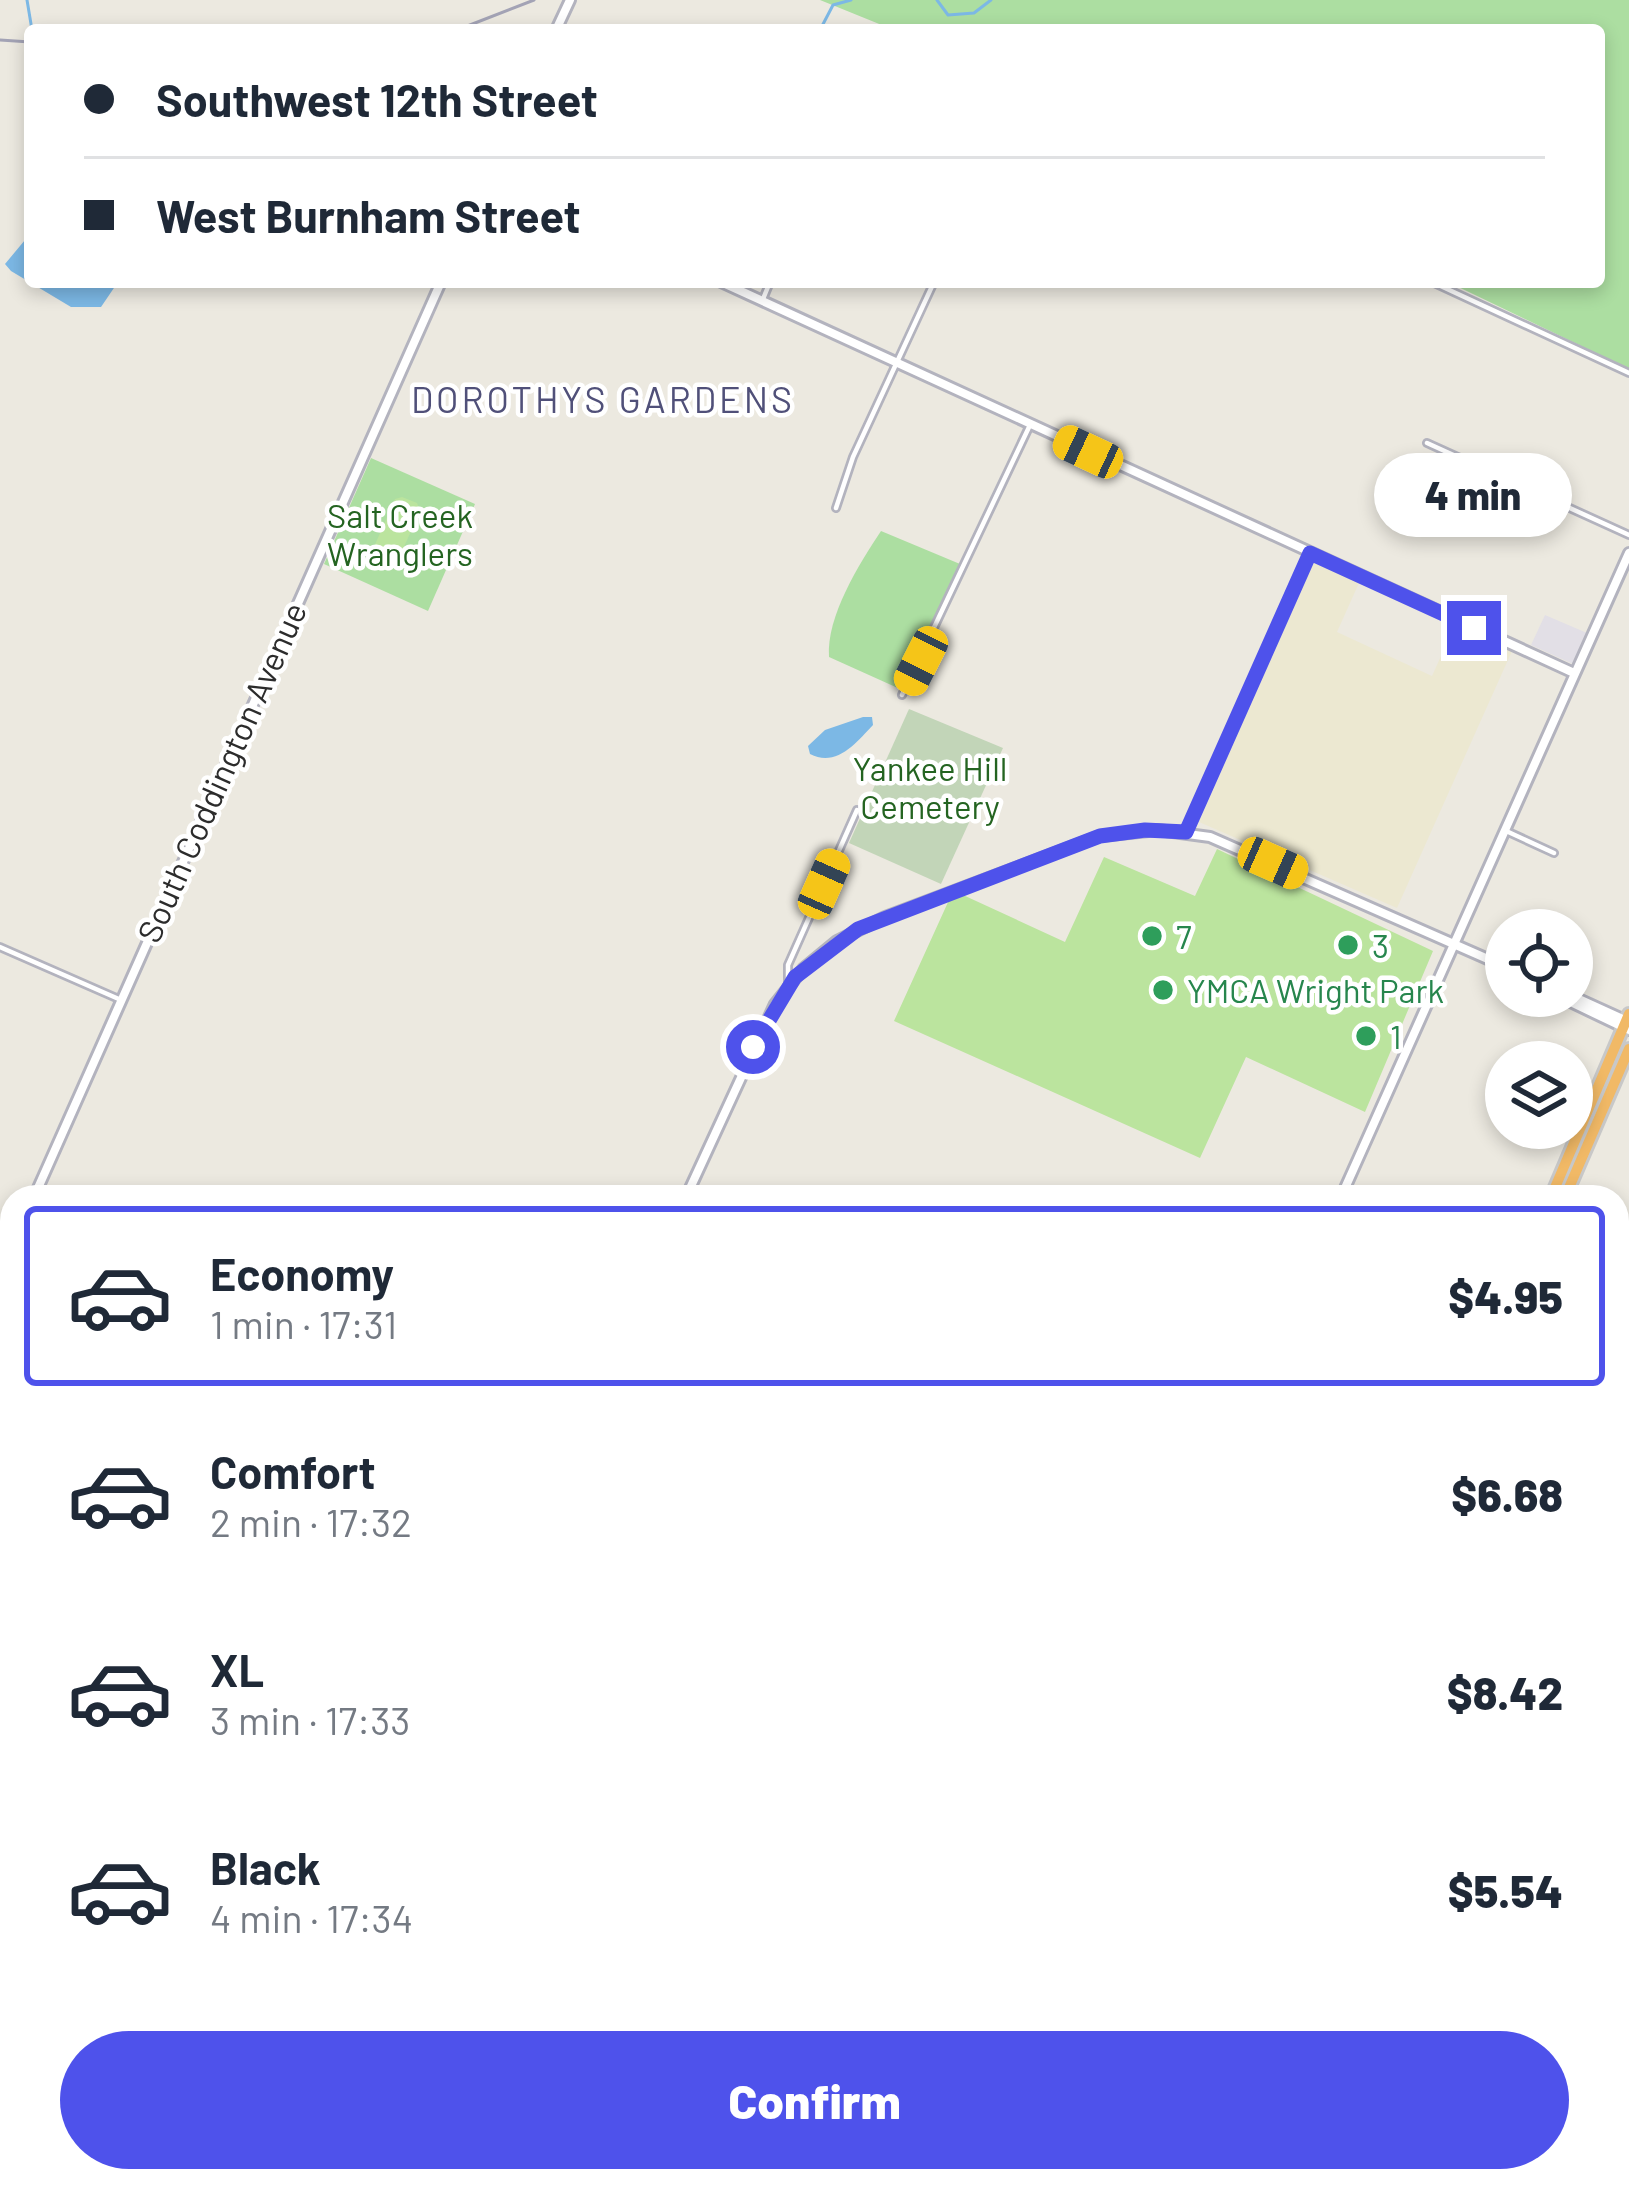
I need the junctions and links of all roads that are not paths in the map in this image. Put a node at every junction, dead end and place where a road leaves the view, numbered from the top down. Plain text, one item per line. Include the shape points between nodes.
1 (438, 288) edge
2 (734, 288) edge
3 (767, 288) edge
4 (931, 288) edge
5 (1445, 288) edge
6 (762, 301) junction
7 (897, 364) junction
8 (1629, 373) edge
9 (1030, 425) junction
10 (1427, 443) dead end
11 (836, 508) dead end
12 (1629, 535) edge
13 (1310, 553) junction
14 (1629, 553) edge
15 (1574, 674) junction
16 (902, 695) dead end
17 (857, 810) dead end
18 (1504, 830) junction
19 (1186, 832) junction
20 (1554, 854) dead end
21 (1452, 943) junction
22 (0, 947) edge
23 (1485, 959) edge
24 (788, 986) junction
25 (121, 1000) junction
26 (1593, 1006) edge
27 (1593, 1010) edge
28 (1627, 1023) edge
29 (1629, 1049) edge
30 (39, 1185) edge
31 (691, 1185) edge
32 (1346, 1185) edge
33 (1556, 1185) edge
34 (1570, 1185) edge

1 - 25 street, South Coddington Avenue
2 - 6 street
3 - 6 street
4 - 7 street
5 - 8 street
6 - 7 street
7 - 9 street
7 - 11 street
9 - 13 street
9 - 16 street
10 - 12 street
13 - 15 street
13 - 19 street
14 - 15 street
15 - 18 street
17 - 24 street via 788,965
18 - 20 street
18 - 21 street
19 - 21 street via 1233,845
19 - 24 street via 1100,836 885,917 830,946
21 - 23 street
21 - 32 street
22 - 25 street
24 - 31 street
25 - 30 street, South Coddington Avenue
26 - 28 street
27 - 28 street
28 - 33 highway
29 - 34 highway

